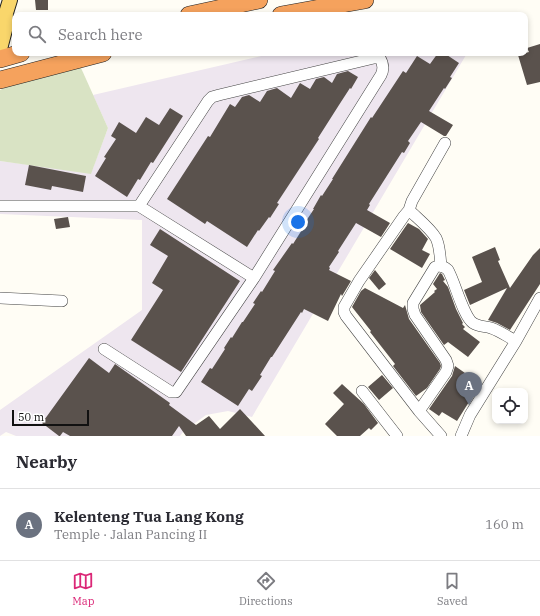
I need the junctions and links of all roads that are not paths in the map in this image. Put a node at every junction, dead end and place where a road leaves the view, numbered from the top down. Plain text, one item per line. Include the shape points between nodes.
1 (260, 0) edge
2 (364, 0) edge
3 (4, 11) edge
4 (203, 12) edge
5 (298, 12) edge
6 (0, 49) edge
7 (12, 56) edge
8 (91, 56) edge
9 (0, 59) edge
10 (0, 80) edge
11 (445, 143) dead end
12 (0, 206) edge
13 (139, 206) junction
14 (409, 210) junction
15 (441, 266) junction
16 (254, 278) junction
17 (0, 298) edge
18 (540, 298) edge
19 (62, 301) dead end
20 (516, 341) junction
21 (104, 349) dead end
22 (362, 391) dead end
23 (419, 411) junction
24 (397, 436) edge
25 (441, 436) edge
26 (461, 436) edge

1 - 4 highway
2 - 5 highway
3 - 6 main road via 6,30
7 - 9 highway
8 - 10 highway
11 - 14 street
12 - 13 street
13 - 16 street
13 - 16 street via 212,98 219,94 380,58 383,67 381,75
14 - 15 street via 436,238
14 - 23 street via 359,281 344,307 344,312
15 - 20 street via 448,270 468,318 473,323 492,328
15 - 23 street via 432,270 413,303 415,315 448,366
16 - 21 street via 176,392 171,392
17 - 19 street
18 - 20 street
20 - 26 street via 470,415
22 - 24 street
23 - 25 street

